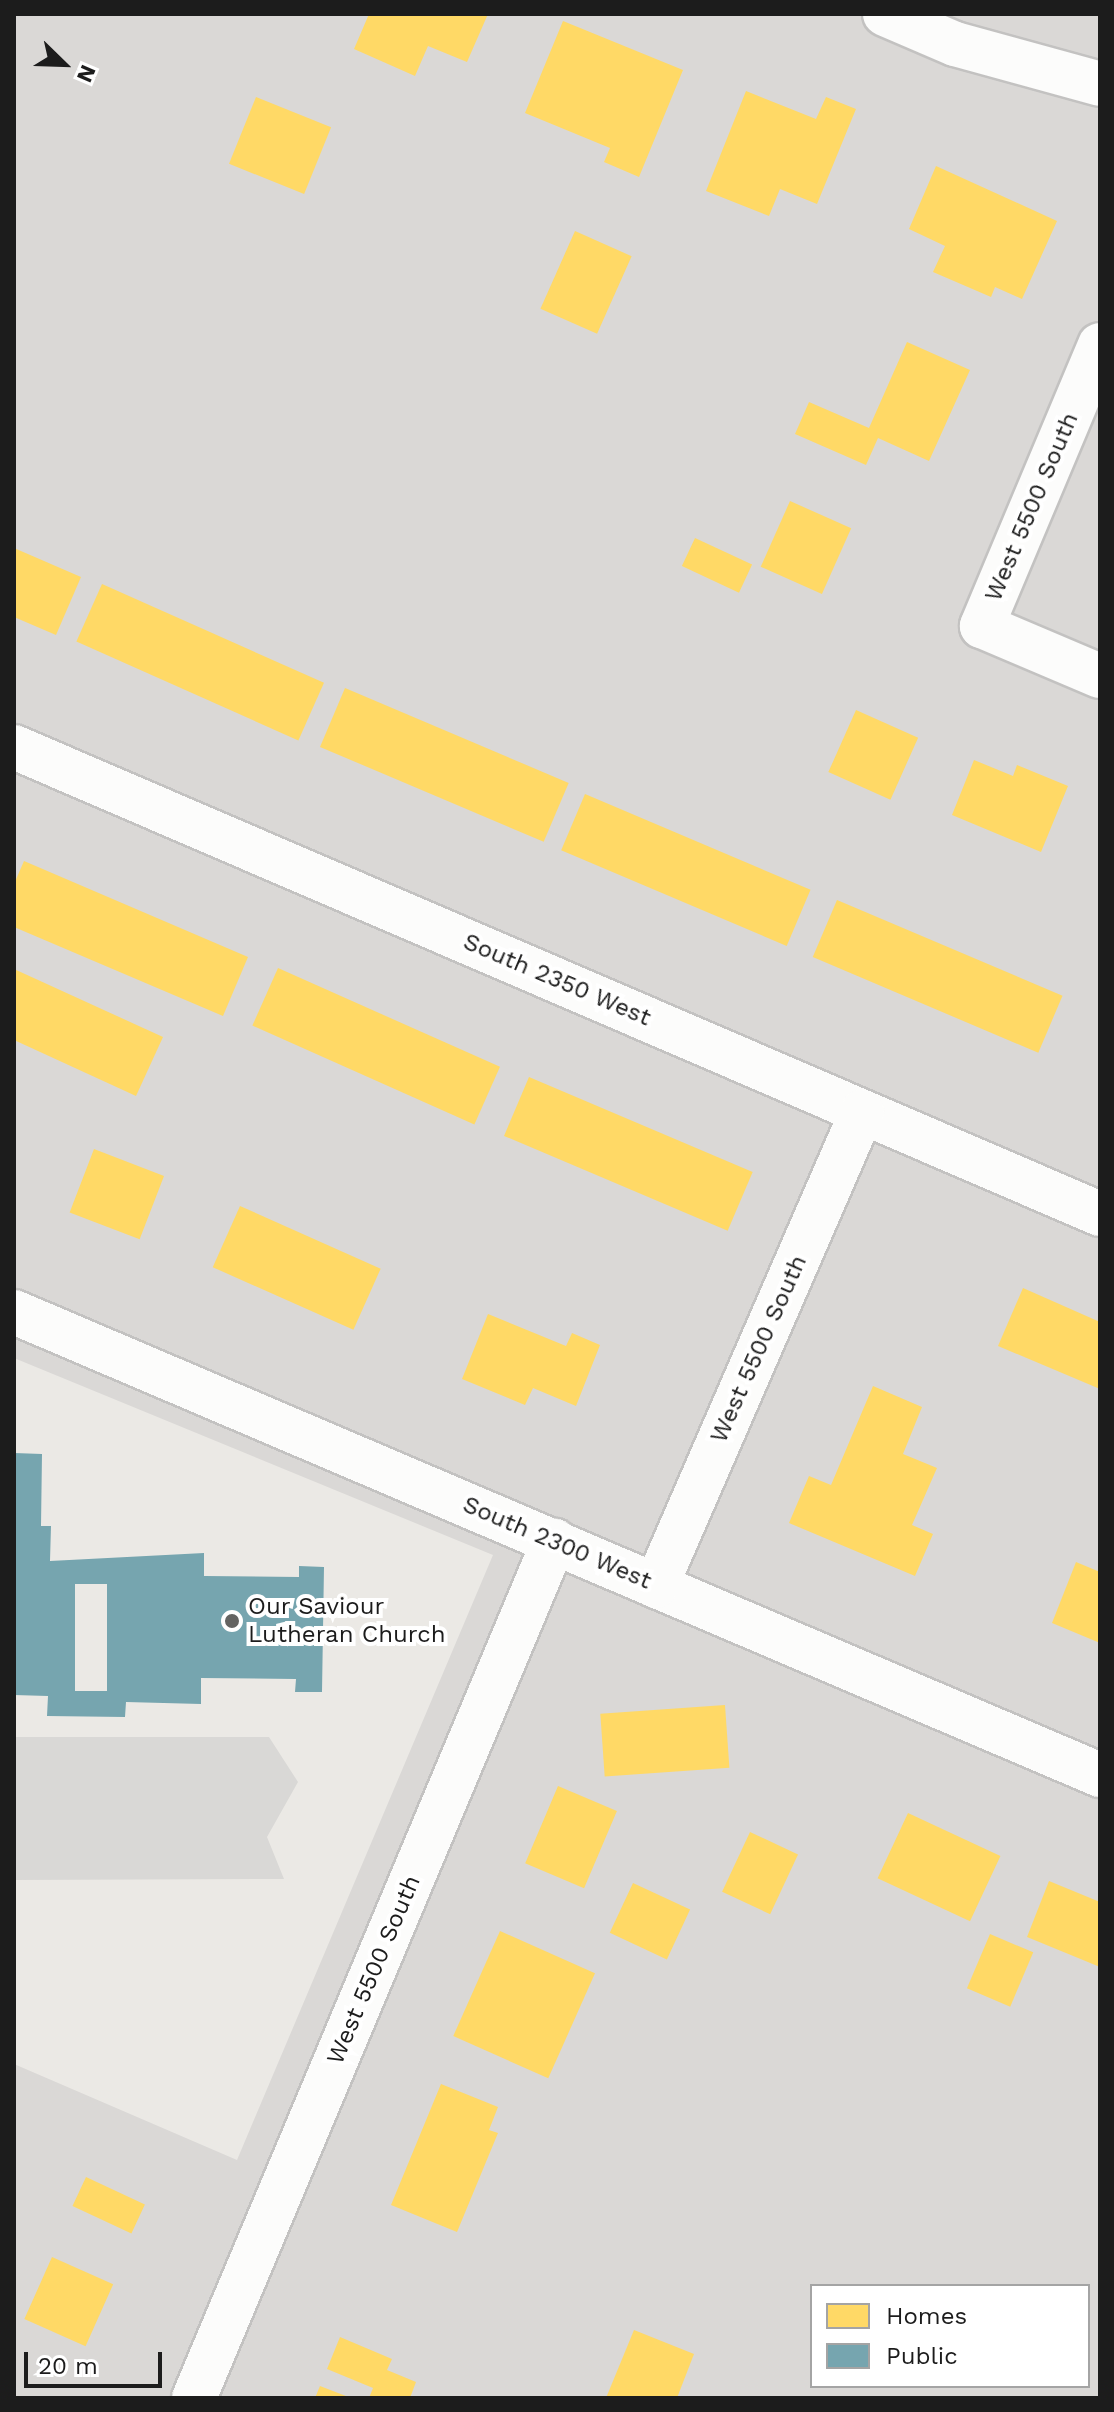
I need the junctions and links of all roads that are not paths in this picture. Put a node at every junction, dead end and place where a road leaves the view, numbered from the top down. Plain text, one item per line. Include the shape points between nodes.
1 (885, 14) edge
2 (1100, 84) edge
3 (1100, 345) edge
4 (1100, 676) edge
5 (14, 747) edge
6 (862, 1112) junction
7 (1100, 1214) edge
8 (14, 1312) edge
9 (554, 1541) junction
10 (656, 1586) junction
11 (1100, 1775) edge
12 (194, 2398) edge

1 - 2 street via 955,44
3 - 4 street, West 5500 South via 982,626
5 - 6 street, South 2350 West
6 - 7 street, South 2350 West
6 - 10 street, West 5500 South
8 - 9 street, South 2300 West
9 - 10 street, South 2300 West
9 - 12 street, West 5500 South
10 - 11 street, South 2300 West

